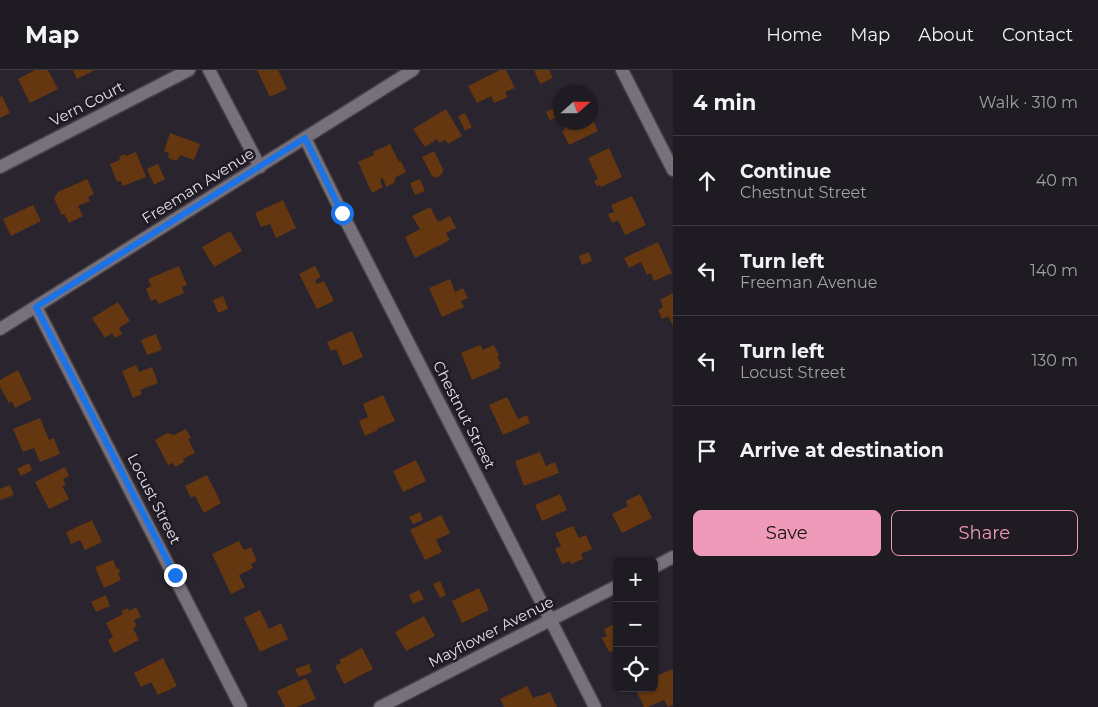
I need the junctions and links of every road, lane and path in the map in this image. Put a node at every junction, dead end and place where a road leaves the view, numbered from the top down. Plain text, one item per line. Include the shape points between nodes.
1 (189, 70) edge
2 (209, 70) edge
3 (413, 70) edge
4 (622, 70) edge
5 (305, 138) junction
6 (260, 166) junction
7 (0, 167) edge
8 (673, 170) edge
9 (36, 307) junction
10 (0, 329) edge
11 (673, 557) edge
12 (658, 565) edge
13 (613, 588) edge
14 (551, 620) junction
15 (241, 707) edge
16 (380, 707) edge
17 (596, 707) edge

1 - 7 street, Vern Court
2 - 6 street
3 - 5 street, Freeman Avenue
4 - 8 street
5 - 6 street, Freeman Avenue
5 - 14 street, Chestnut Street
6 - 9 street, Freeman Avenue
9 - 10 street, Freeman Avenue
9 - 15 street, Locust Street
11 - 12 street
13 - 14 street, Mayflower Avenue
14 - 16 street, Mayflower Avenue
14 - 17 street, Chestnut Street

